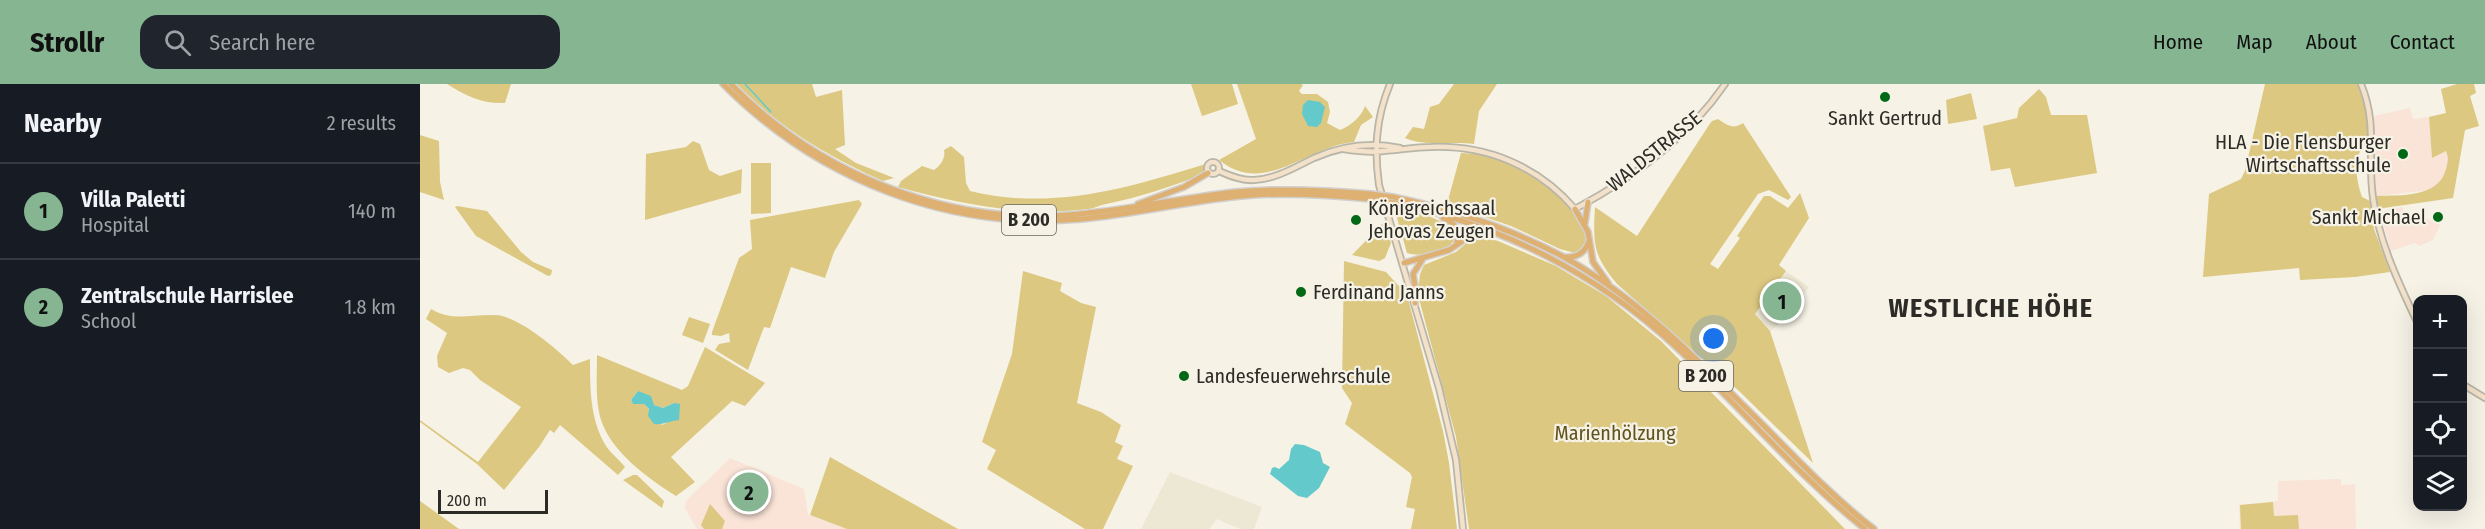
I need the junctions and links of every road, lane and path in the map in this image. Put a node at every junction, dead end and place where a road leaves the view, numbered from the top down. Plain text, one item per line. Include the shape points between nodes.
1 (723, 84) edge
2 (731, 84) edge
3 (1390, 84) edge
4 (1725, 84) edge
5 (2361, 84) edge
6 (1376, 144) junction
7 (1403, 148) junction
8 (1342, 149) junction
9 (1376, 152) junction
10 (1219, 171) junction
11 (1208, 173) junction
12 (1371, 196) junction
13 (1393, 200) junction
14 (1588, 202) junction
15 (1126, 208) junction
16 (1575, 209) junction
17 (1428, 211) junction
18 (1585, 225) junction
19 (1502, 235) junction
20 (1589, 240) junction
21 (1454, 246) junction
22 (1560, 255) junction
23 (1424, 258) junction
24 (1404, 263) junction
25 (1613, 289) junction
26 (1415, 303) junction
27 (2413, 312) edge
28 (2467, 387) edge
29 (2485, 398) edge
30 (1463, 529) edge
31 (1865, 529) edge
32 (1874, 529) edge

1 - 12 highway, B 200 via 777,132 846,175 911,201 971,215 1065,221 1251,195
2 - 15 highway, B 200 via 766,117 811,149 869,180 906,194 957,207 1018,215 1065,215
3 - 6 main road via 1380,109
4 - 14 main road, WALDSTRASSE via 1680,134
5 - 27 main road via 2372,120 2372,182 2379,228
6 - 7 main road
6 - 8 main road
6 - 9 main road
7 - 9 main road
7 - 16 main road via 1462,148 1510,160 1547,182
8 - 9 main road
8 - 10 main road via 1268,179 1247,180
9 - 24 main road via 1379,185
10 - 11 main road via 1214,175
10 - 11 main road via 1219,165 1212,162 1207,166
11 - 15 highway via 1184,187
12 - 13 highway, B 200, bridge
12 - 15 highway, B 200 via 1273,189
13 - 17 highway, B 200
13 - 22 highway, B 200 via 1478,220
14 - 16 main road, WALDSTRASSE
14 - 18 highway
16 - 18 highway
17 - 19 highway, B 200
17 - 21 highway via 1458,229
18 - 20 highway
19 - 21 highway via 1476,232
19 - 31 highway, B 200 via 1579,273 1642,318
20 - 22 highway via 1578,255
20 - 25 highway via 1593,262
21 - 23 highway
22 - 25 highway, B 200
23 - 24 highway
23 - 26 highway via 1413,274
24 - 26 main road
25 - 32 highway, B 200 via 1678,342
26 - 30 main road via 1456,460
28 - 29 main road

